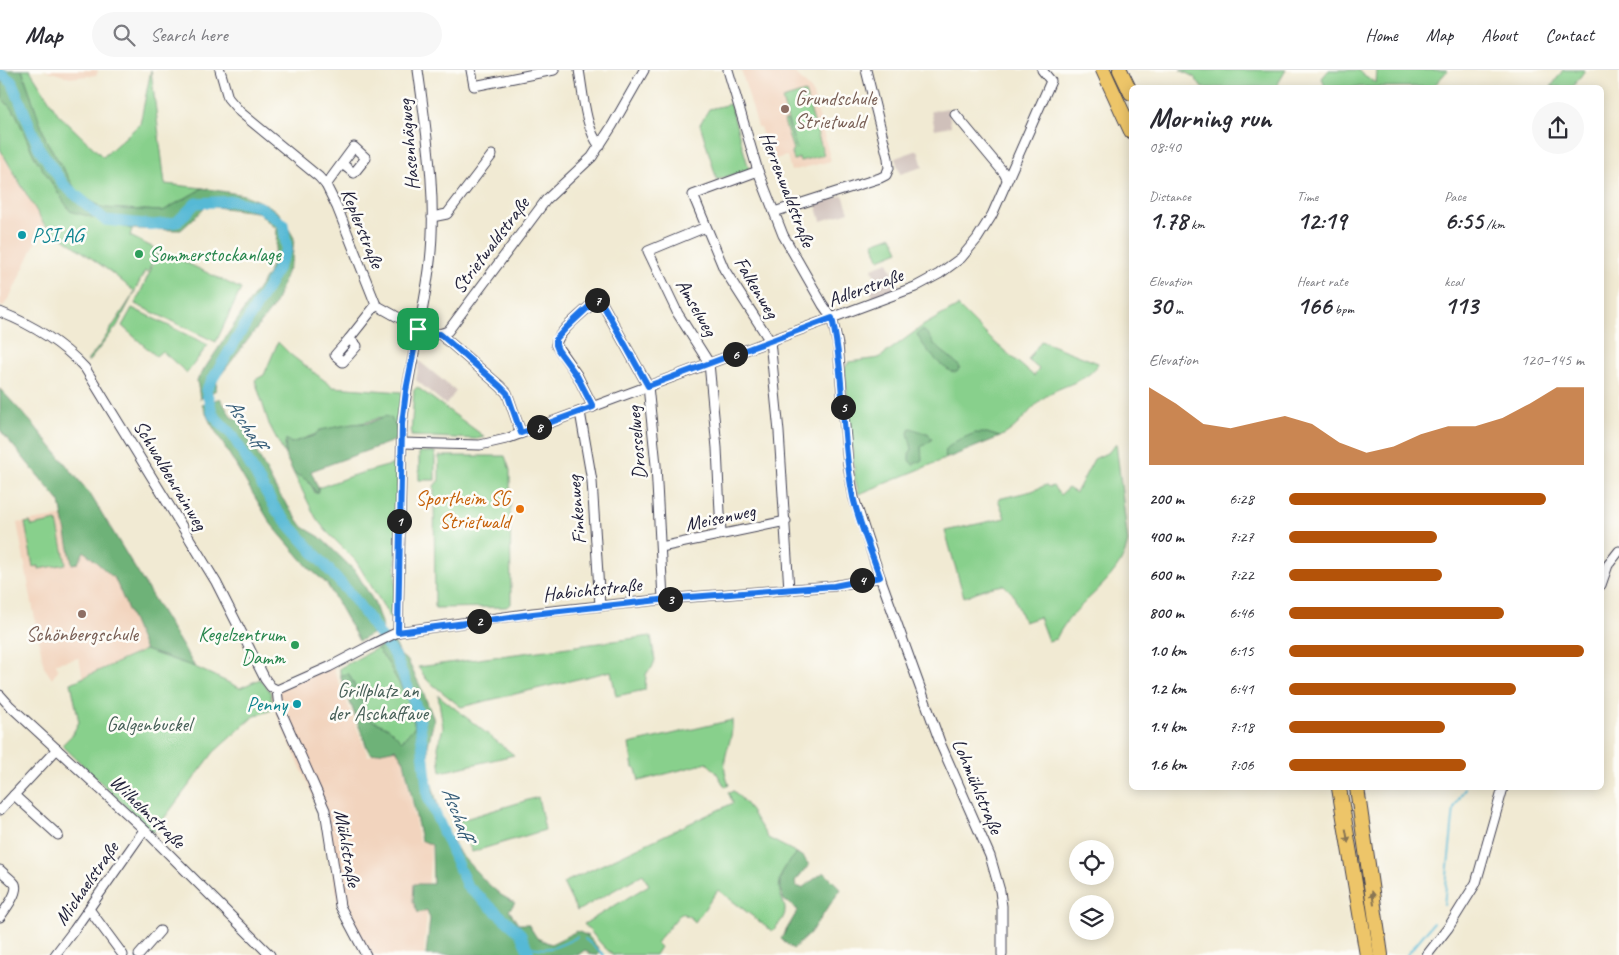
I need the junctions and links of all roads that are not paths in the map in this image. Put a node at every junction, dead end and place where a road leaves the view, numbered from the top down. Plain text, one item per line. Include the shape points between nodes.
1 (220, 70) edge
2 (418, 70) edge
3 (471, 70) edge
4 (554, 70) edge
5 (579, 70) edge
6 (644, 70) edge
7 (728, 70) edge
8 (866, 70) edge
9 (1042, 70) edge
10 (1103, 70) edge
11 (1120, 70) edge
12 (509, 74) edge
13 (1129, 89) edge
14 (955, 114) dead end
15 (1129, 127) edge
16 (600, 146) junction
17 (492, 155) dead end
18 (342, 164) dead end
19 (758, 171) junction
20 (1007, 179) junction
21 (326, 185) junction
22 (774, 212) junction
23 (432, 217) junction
24 (706, 227) junction
25 (376, 305) junction
26 (0, 312) edge
27 (832, 318) junction
28 (418, 329) junction
29 (440, 334) junction
30 (349, 339) dead end
31 (770, 341) junction
32 (709, 363) junction
33 (648, 386) junction
34 (593, 407) junction
35 (580, 412) junction
36 (521, 433) junction
37 (402, 443) junction
38 (786, 521) junction
39 (721, 534) junction
40 (660, 546) junction
41 (1619, 551) edge
42 (1604, 576) edge
43 (880, 577) junction
44 (789, 590) junction
45 (663, 599) junction
46 (600, 606) junction
47 (398, 632) junction
48 (901, 634) joint
49 (277, 690) junction
50 (0, 695) edge
51 (57, 749) junction
52 (1339, 790) edge
53 (1357, 790) edge
54 (1502, 790) edge
55 (14, 795) junction
56 (0, 810) edge
57 (144, 830) junction
58 (58, 835) dead end
59 (0, 870) edge
60 (89, 909) junction
61 (0, 916) edge
62 (160, 930) dead end
63 (1374, 951) edge
64 (55, 955) edge
65 (123, 955) edge
66 (139, 955) edge
67 (270, 955) edge
68 (366, 955) edge
69 (1002, 955) edge
70 (1427, 955) edge

1 - 21 street, Keplerstraße via 228,98 240,112
2 - 23 street, Hasenhägweg via 430,163
3 - 12 street via 474,86
4 - 12 street
5 - 16 street via 590,127
6 - 16 street, Strietwaldstraße
7 - 19 street, Herrenwaldstraße
8 - 22 street via 888,158 886,174 869,183
9 - 20 street, Adlerstraße via 1051,81
10 - 15 highway
11 - 13 highway
14 - 20 street
16 - 29 street, Strietwaldstraße via 587,163 546,200 448,331
17 - 23 street, Hasenhägweg via 447,214
18 - 21 street
19 - 22 street, Herrenwaldstraße
19 - 24 street, Falkenweg via 693,196
20 - 27 street, Adlerstraße via 992,215 961,258 915,287
21 - 25 street, Keplerstraße
22 - 27 street, Herrenwaldstraße via 783,234
23 - 28 street, Hasenhägweg via 429,270
24 - 31 street, Falkenweg via 724,269
24 - 32 street, Amselweg via 648,251 678,314
25 - 28 street
25 - 30 street
26 - 49 street, Schwalbenrainweg via 47,335 85,368 216,582 265,679
27 - 31 street, Adlerstraße
27 - 43 street, Herrenwaldstraße via 838,345 854,498
28 - 29 street via 428,334
28 - 37 street via 406,391
29 - 36 street via 507,393
31 - 32 street, Adlerstraße
31 - 38 street, Falkenweg
32 - 33 street, Adlerstraße
32 - 39 street, Amselweg
33 - 34 street, Adlerstraße
33 - 34 street, Drosselweg via 602,303 596,300 556,339 558,350 577,376
33 - 40 street, Drosselweg
34 - 35 street, Adlerstraße
35 - 36 street, Adlerstraße
35 - 46 street, Finkenweg via 592,481
36 - 37 street, Adlerstraße via 480,445
37 - 47 street
38 - 39 street, Meisenweg
38 - 44 street, Falkenweg
39 - 40 street, Meisenweg
40 - 45 street, Drosselweg
41 - 42 street
43 - 44 street, Habichtstraße
43 - 48 street, Herrenwaldstraße
44 - 45 street, Habichtstraße
45 - 46 street, Habichtstraße
46 - 47 street, Habichtstraße
47 - 49 street
48 - 69 street, Lohmühlstraße via 941,745 990,856 1002,906
49 - 68 street, Mühlstraße via 279,707 325,810 340,906
50 - 51 street, Wilhelmstraße
51 - 55 street
51 - 57 street, Wilhelmstraße
52 -> 63 highway
63 -> 53 highway
54 - 70 street via 1476,883
55 - 56 street
55 - 58 street
57 - 60 street, Michaelstraße
57 - 67 street, Wilhelmstraße
59 - 61 street via 16,888
60 - 64 street, Michaelstraße
60 - 65 street
62 - 66 street

